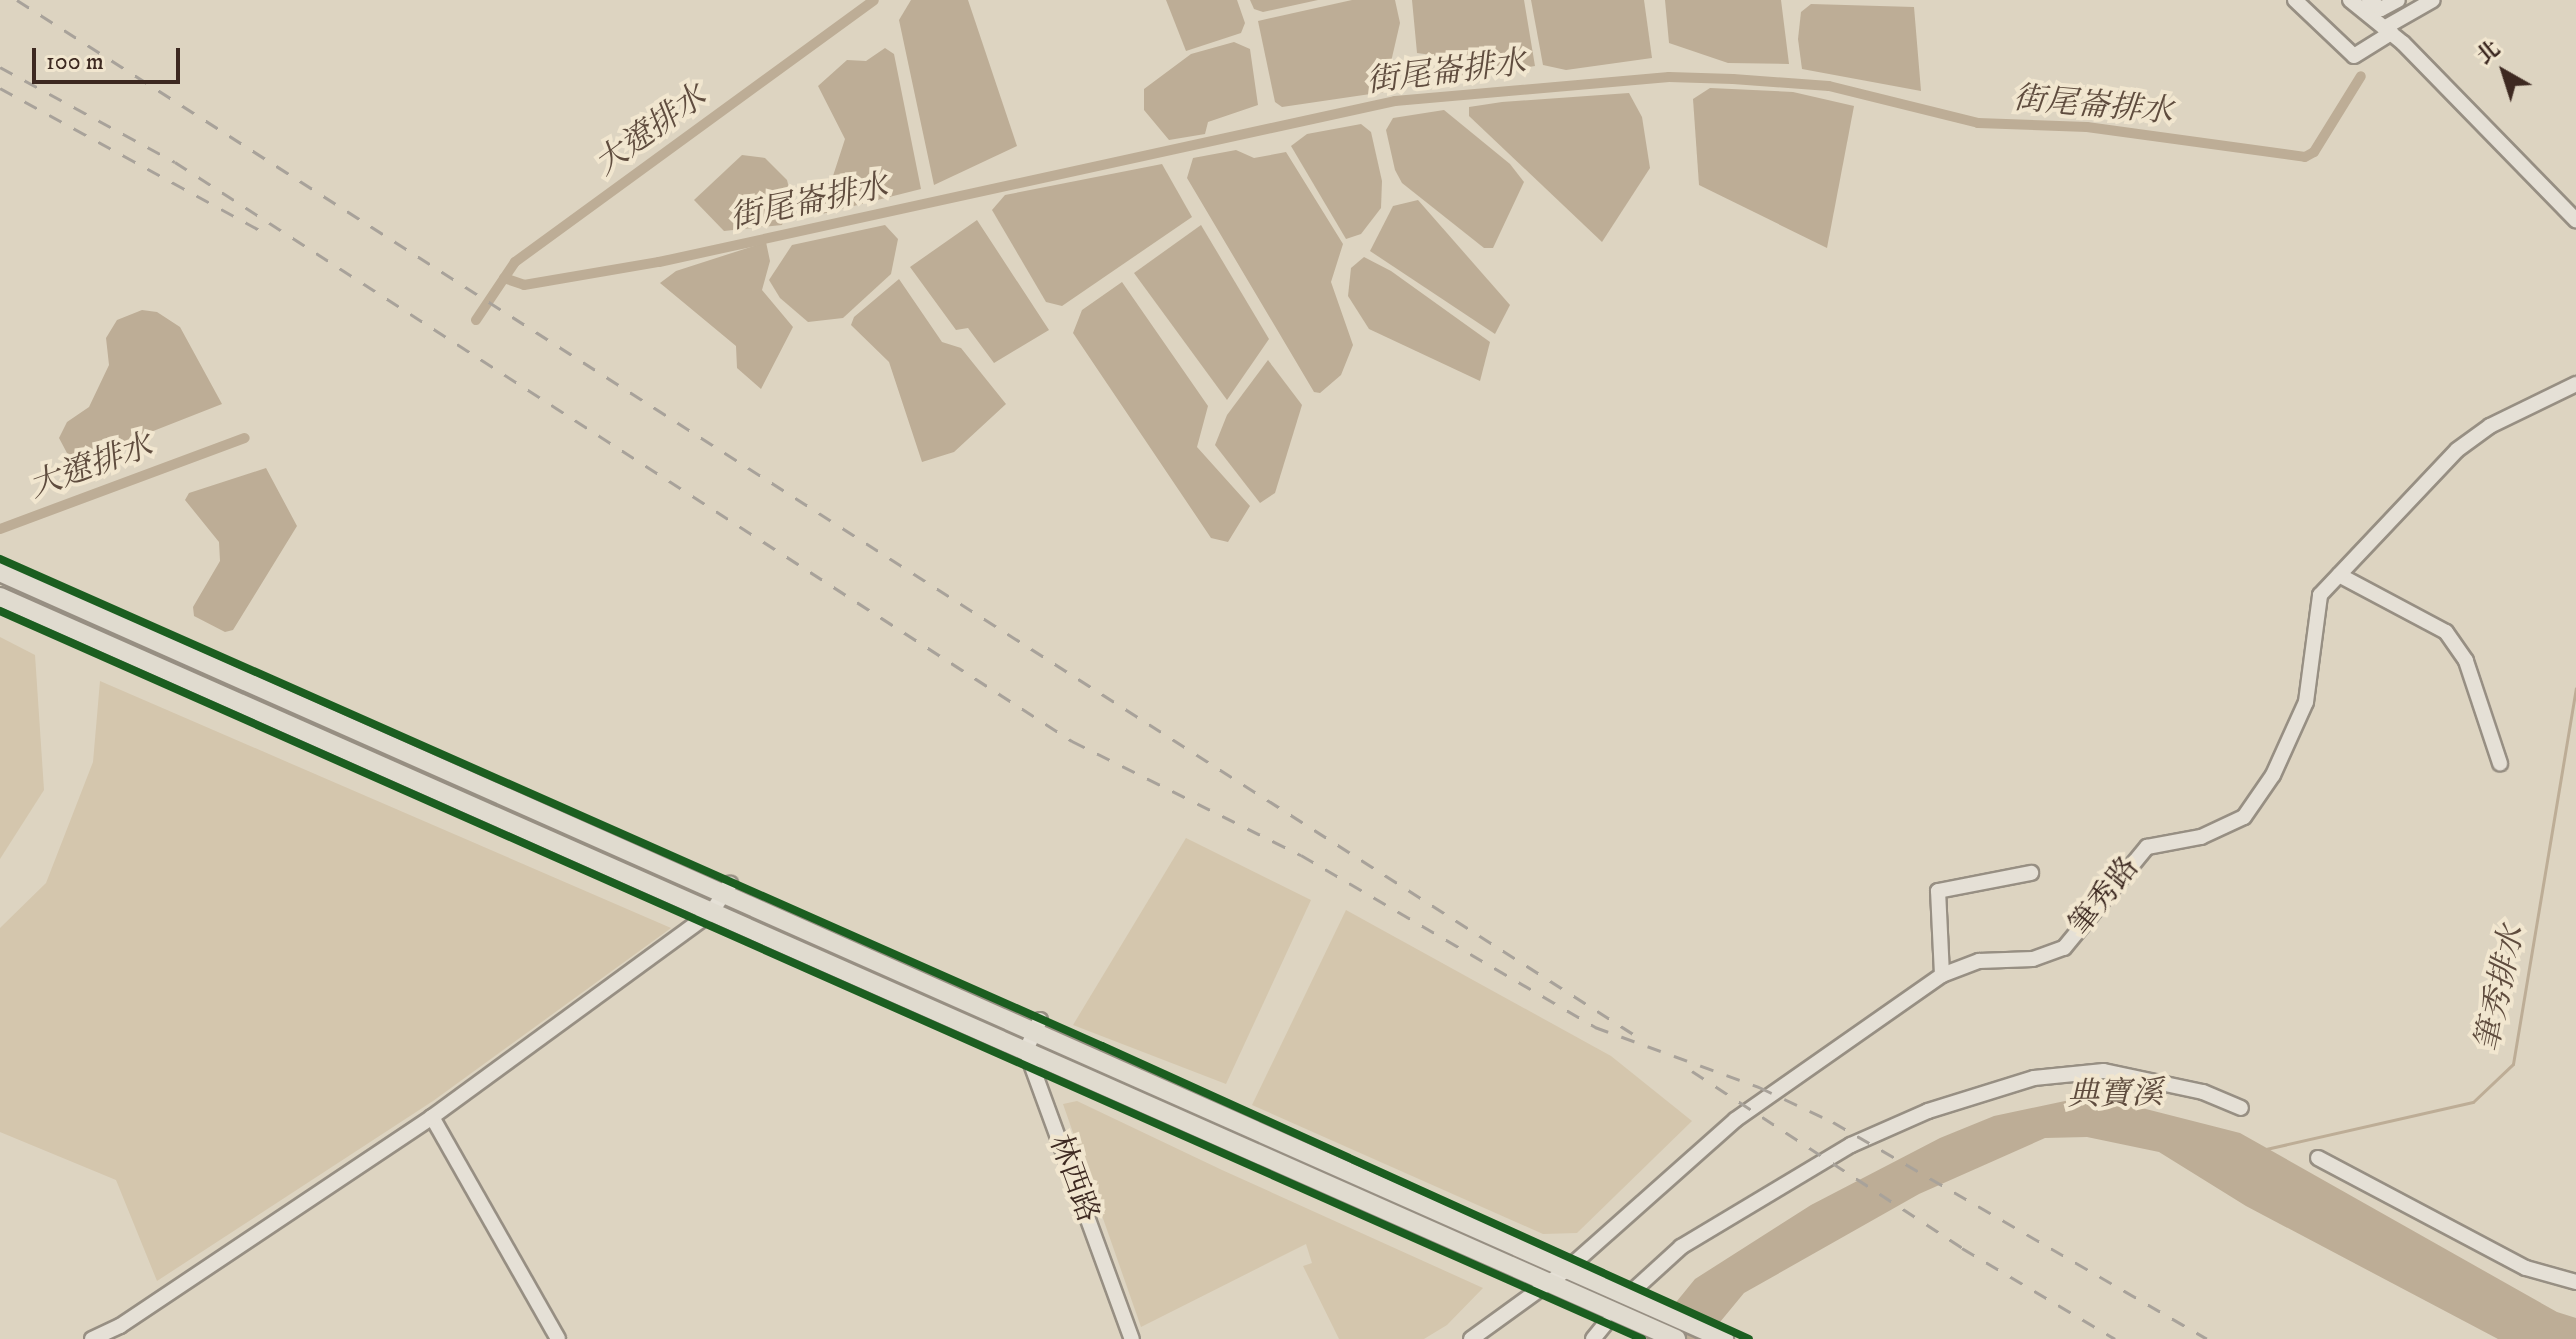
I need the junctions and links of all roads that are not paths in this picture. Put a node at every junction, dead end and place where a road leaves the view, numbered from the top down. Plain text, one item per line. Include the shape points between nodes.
1 (2295, 0) edge
2 (2350, 0) edge
3 (2398, 0) edge
4 (2433, 0) edge
5 (2374, 4) edge
6 (2388, 30) junction
7 (2576, 220) edge
8 (2576, 384) edge
9 (0, 572) edge
10 (2339, 575) junction
11 (0, 597) edge
12 (2500, 763) dead end
13 (2031, 873) dead end
14 (726, 890) junction
15 (711, 913) junction
16 (1942, 975) junction
17 (1033, 1035) junction
18 (2241, 1108) dead end
19 (432, 1117) junction
20 (2318, 1158) dead end
21 (1565, 1271) junction
22 (2576, 1282) edge
23 (1545, 1283) junction
24 (1635, 1294) junction
25 (1605, 1324) dead end
26 (92, 1339) edge
27 (558, 1339) edge
28 (1132, 1339) edge
29 (1471, 1339) edge
30 (1593, 1339) edge
31 (1676, 1339) edge
32 (1724, 1339) edge

1 - 6 street via 2354,56
2 - 6 street
3 - 5 street
4 - 6 street
5 - 6 street
6 - 7 street
8 - 10 street, 筆秀路 via 2490,426 2457,450
9 - 14 main road
10 - 12 street via 2446,632 2466,661
10 - 16 street, 筆秀路 via 2320,595 2306,702 2273,775 2244,817 2201,837 2147,847 2064,948 2033,959 1979,961
11 - 15 main road
13 - 16 street via 1938,891
14 - 15 street
14 - 17 main road
15 - 17 main road
15 - 19 street
16 - 21 street, 筆秀路 via 1735,1120
17 - 21 main road
17 - 23 main road
17 - 28 street, 林西路
18 - 24 street via 2203,1092 2104,1071 2034,1078 1928,1111 1851,1145 1681,1247
19 - 26 street via 120,1326
19 - 27 street
20 - 22 street via 2514,1262
21 - 23 street, 筆秀路
21 - 24 main road
23 - 29 street, 筆秀路
23 - 31 main road
24 - 32 main road
25 - 30 street

